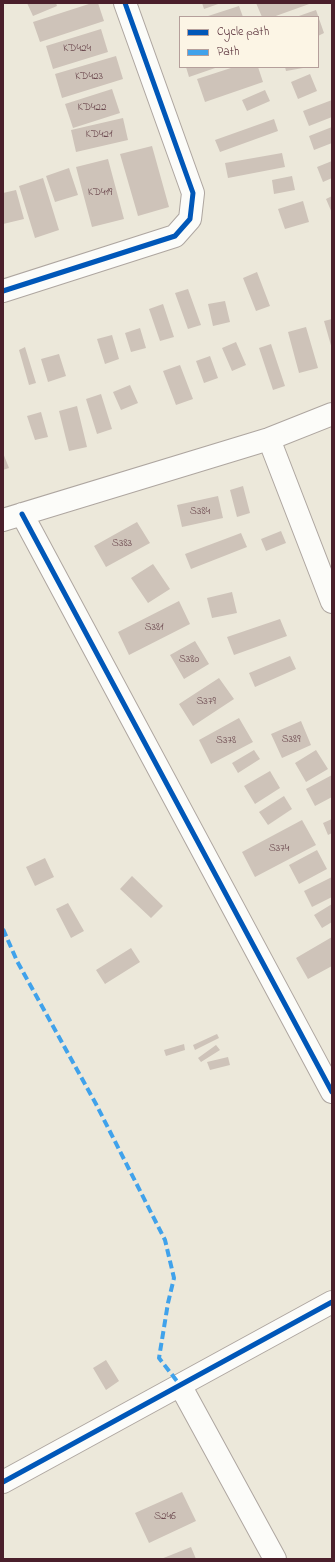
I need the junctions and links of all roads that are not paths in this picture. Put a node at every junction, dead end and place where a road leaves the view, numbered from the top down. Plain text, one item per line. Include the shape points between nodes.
1 (125, 3) edge
2 (3, 291) edge
3 (332, 414) edge
4 (269, 439) junction
5 (12, 517) edge
6 (332, 602) edge
7 (332, 1092) edge
8 (332, 1302) edge
9 (180, 1385) junction
10 (3, 1482) edge
11 (275, 1559) edge

1 - 2 street via 193,193 190,219 175,236
3 - 4 street
4 - 5 street
4 - 6 street
5 - 7 street
8 - 9 street
9 - 10 street
9 - 11 street

